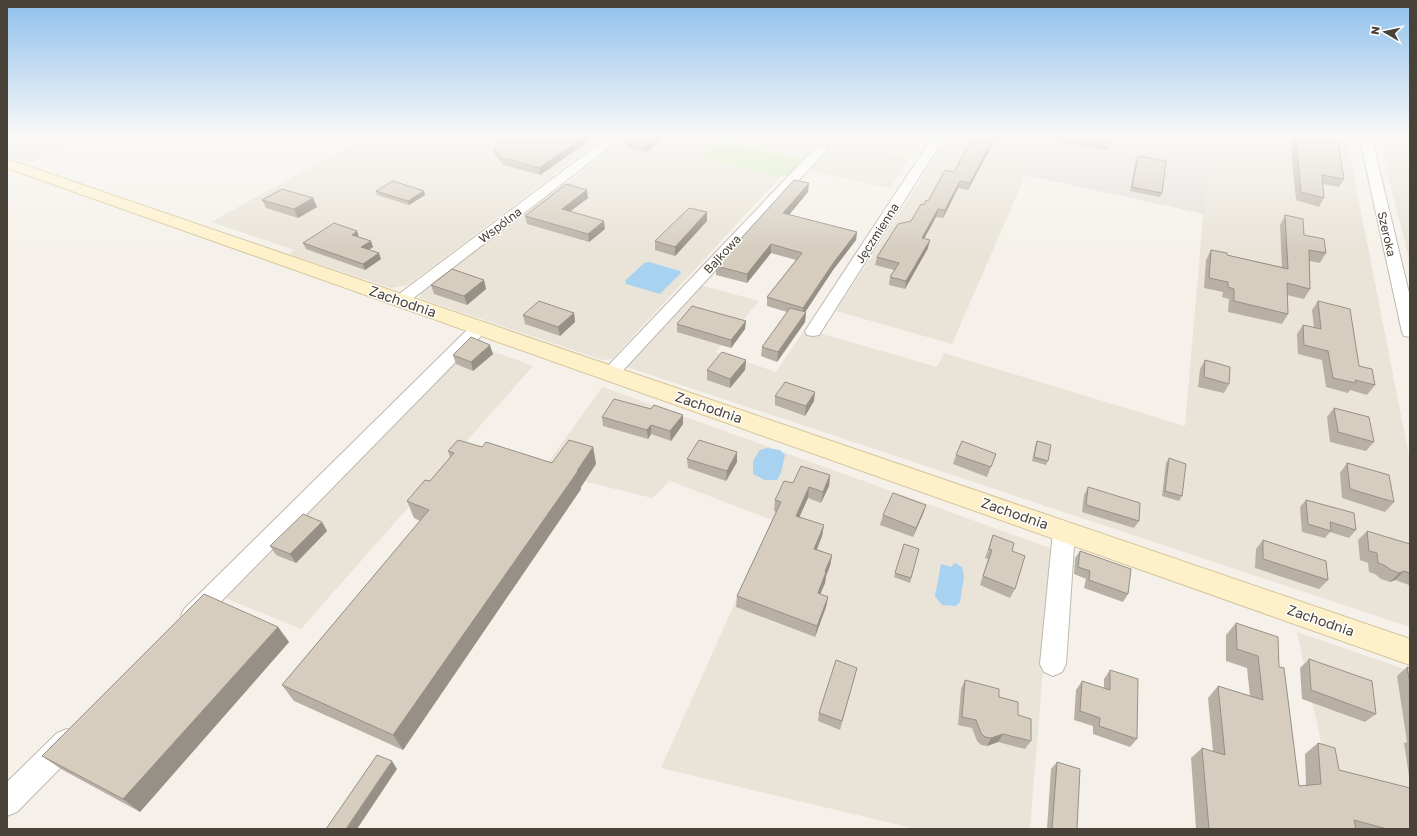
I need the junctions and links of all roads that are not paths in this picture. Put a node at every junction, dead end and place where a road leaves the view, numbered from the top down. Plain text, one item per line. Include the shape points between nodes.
1 (39, 174) edge
2 (567, 174) edge
3 (797, 174) edge
4 (915, 174) edge
5 (1374, 174) edge
6 (400, 300) junction
7 (480, 328) junction
8 (813, 332) dead end
9 (1410, 332) edge
10 (611, 373) junction
11 (1064, 531) junction
12 (176, 632) edge
13 (1410, 652) edge
14 (1053, 664) dead end
15 (80, 728) edge
16 (7, 802) edge

1 - 6 street, Zachodnia
2 - 6 street, Wspólna
3 - 10 street, Bajkowa
4 - 8 street, Jęczmienna
5 - 9 street, Szeroka
6 - 7 street, Zachodnia
7 - 10 street, Zachodnia
7 - 12 street
10 - 11 street, Zachodnia
11 - 13 street, Zachodnia
11 - 14 street
15 - 16 street

